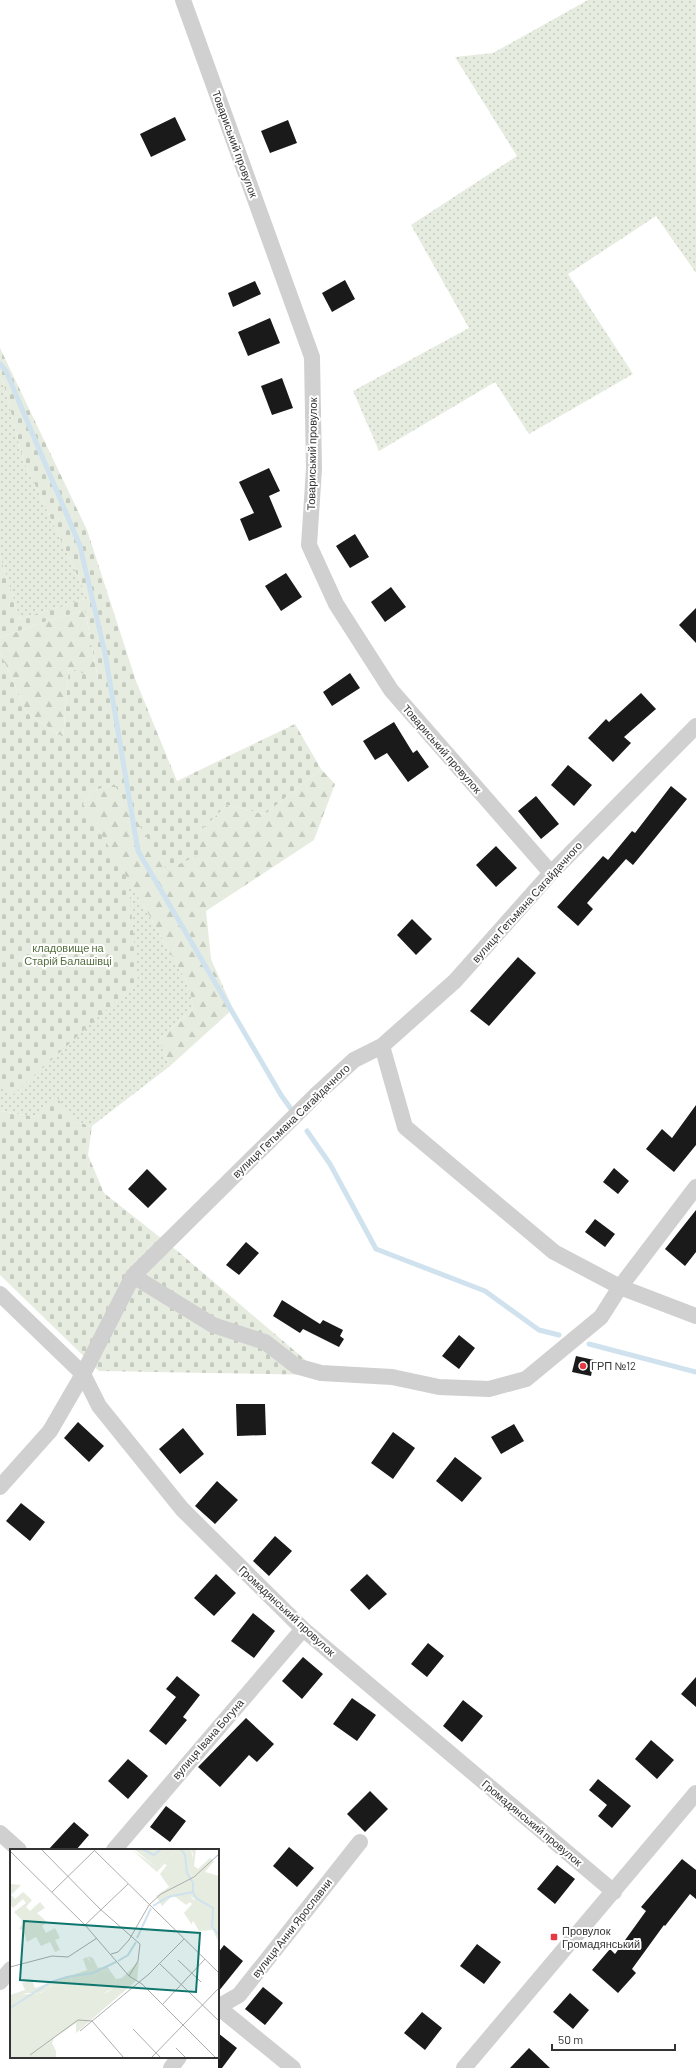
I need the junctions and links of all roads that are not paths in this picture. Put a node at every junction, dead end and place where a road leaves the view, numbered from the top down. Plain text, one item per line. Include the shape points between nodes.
1 (183, 0) edge
2 (696, 726) edge
3 (552, 873) junction
4 (382, 1046) junction
5 (696, 1187) edge
6 (134, 1276) junction
7 (620, 1287) junction
8 (0, 1294) edge
9 (696, 1316) edge
10 (83, 1374) junction
11 (0, 1487) edge
12 (303, 1628) junction
13 (696, 1793) edge
14 (0, 1833) edge
15 (360, 1842) dead end
16 (18, 1849) edge
17 (115, 1849) edge
18 (614, 1892) junction
19 (10, 1970) edge
20 (0, 1982) edge
21 (219, 2006) edge
22 (219, 2008) edge
23 (178, 2058) edge
24 (171, 2068) edge
25 (293, 2068) edge
26 (464, 2068) edge

1 - 3 street, Товариський провулок via 312,357 314,469 309,545 336,604 391,690
2 - 3 street, вулиця Гетьмана Сагайдачного
3 - 4 street, вулиця Гетьмана Сагайдачного via 456,981
4 - 6 street, вулиця Гетьмана Сагайдачного via 354,1060 316,1095
4 - 7 street via 404,1127 554,1252
5 - 7 street
6 - 7 street via 213,1325 265,1342 296,1366 321,1373 392,1377 438,1387 489,1389 526,1379 601,1317
6 - 10 street, вулиця Гетьмана Сагайдачного
7 - 9 street
8 - 10 street, Громадянський провулок
10 - 11 street, вулиця Гетьмана Сагайдачного via 50,1431
10 - 12 street, Громадянський провулок via 99,1406 182,1510
12 - 17 street, вулиця Івана Богуна
12 - 18 street, Громадянський провулок
13 - 18 street
14 - 16 street
15 - 21 street, вулиця Анни Ярославни via 239,1995
18 - 26 street
19 - 20 street
22 - 25 street
23 - 24 street

